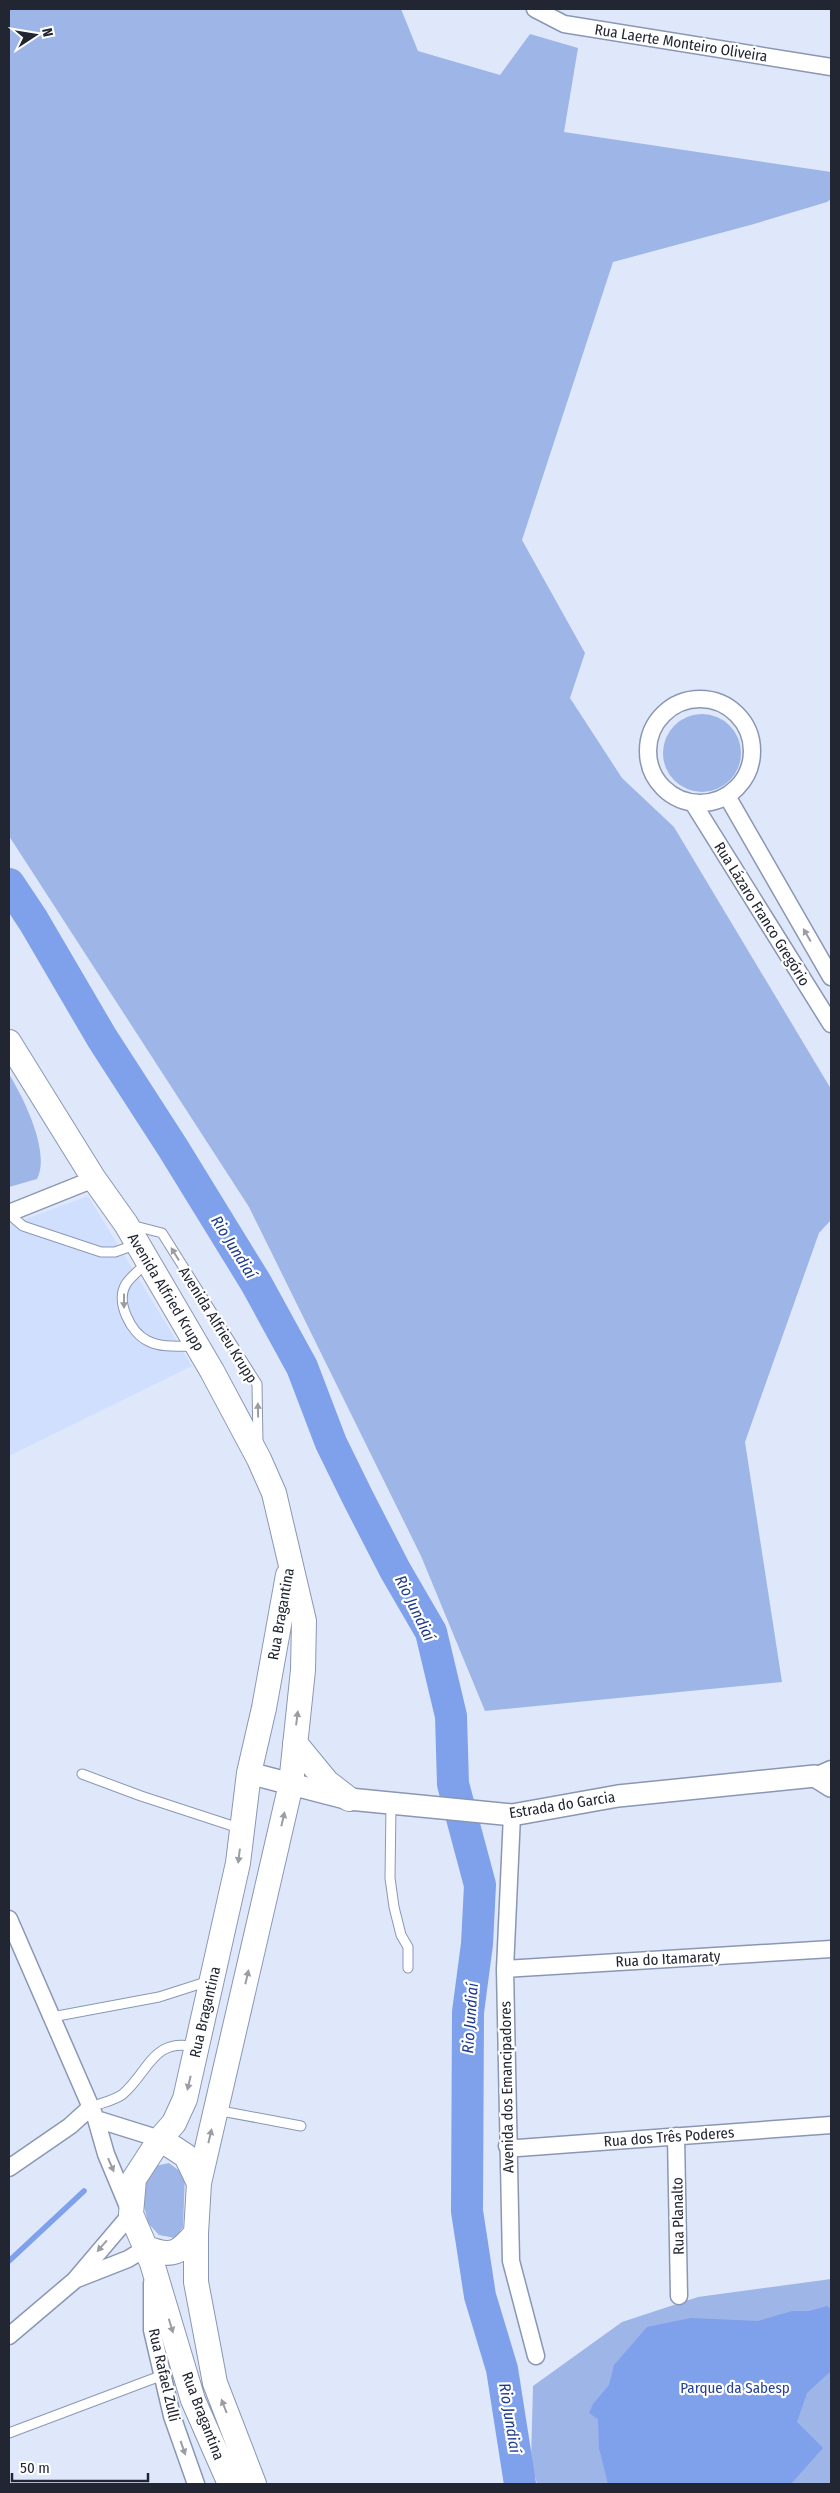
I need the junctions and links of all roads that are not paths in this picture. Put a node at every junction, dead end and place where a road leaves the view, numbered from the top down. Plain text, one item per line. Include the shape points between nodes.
1 (535, 9) edge
2 (831, 67) edge
3 (727, 796) junction
4 (693, 803) junction
5 (831, 977) edge
6 (831, 1024) edge
7 (9, 1042) edge
8 (94, 1179) junction
9 (9, 1214) edge
10 (137, 1243) junction
11 (198, 1346) junction
12 (259, 1459) junction
13 (290, 1559) junction
14 (295, 1744) junction
15 (248, 1773) junction
16 (82, 1774) dead end
17 (826, 1777) edge
18 (291, 1784) junction
19 (349, 1799) junction
20 (391, 1804) junction
21 (512, 1815) junction
22 (242, 1829) junction
23 (9, 1919) edge
24 (831, 1949) edge
25 (408, 1968) dead end
26 (504, 1969) junction
27 (212, 1980) junction
28 (52, 2017) junction
29 (197, 2047) junction
30 (216, 2110) junction
31 (93, 2113) junction
32 (831, 2124) edge
33 (301, 2126) dead end
34 (676, 2136) junction
35 (160, 2139) junction
36 (507, 2146) junction
37 (9, 2168) edge
38 (199, 2183) junction
39 (131, 2214) junction
40 (196, 2233) junction
41 (149, 2256) junction
42 (75, 2280) junction
43 (679, 2296) dead end
44 (9, 2336) edge
45 (536, 2356) dead end
46 (163, 2376) junction
47 (9, 2433) edge
48 (196, 2484) edge
49 (230, 2484) edge
50 (254, 2484) edge

1 - 2 street, Rua Laerte Monteiro Oliveira via 564,24
3 - 4 street via 710,803
3 - 4 street via 740,786 748,772 751,740 745,725 722,704 690,700 662,716 653,729 649,753 654,776 664,789
5 -> 3 street, Rua Lázaro Franco Gregório
4 - 6 street, Rua Lázaro Franco Gregório
7 - 8 main road, Avenida Alfried Krupp
8 - 9 street
8 - 10 main road, Avenida Alfried Krupp
9 - 10 lane via 23,1226 101,1252 115,1252
10 - 11 main road, Avenida Alfried Krupp
10 -> 11 lane via 122,1306 132,1326 146,1340 165,1346
12 -> 10 lane, Avenida Alfrieu Krupp via 257,1384 162,1233
11 - 12 main road, Avenida Alfried Krupp
12 - 13 main road, Avenida Alfried Krupp via 274,1494
14 -> 13 main road, Rua Bragantina via 303,1670 304,1621
13 - 15 main road, Rua Bragantina via 264,1708
14 - 18 main road, Rua Bragantina
14 - 19 main road via 327,1782
15 - 18 street, Estrada do Garcia
15 - 22 main road, Rua Bragantina
16 - 22 lane
17 - 21 street, Estrada do Garcia via 618,1796
18 - 19 street, Estrada do Garcia
30 -> 18 main road, Rua Bragantina
19 - 20 street, Estrada do Garcia
20 - 21 street, Estrada do Garcia
20 - 25 lane via 390,1878 401,1934 408,1946
21 - 26 street, Avenida dos Emancipadores
22 -> 27 main road, Rua Bragantina via 238,1863
23 - 28 street
24 - 26 street, Rua do Itamaraty
26 - 36 street, Avenida dos Emancipadores
27 - 28 lane via 159,1997
27 - 29 main road, Rua Bragantina
28 - 31 street
29 - 31 lane via 180,2043 165,2048 122,2095
29 -> 35 main road, Rua Bragantina via 185,2099 174,2123
30 - 33 lane
38 -> 30 main road, Rua Bragantina
31 - 35 street
31 - 37 street
31 -> 39 street
32 - 34 street, Rua dos Três Poderes
34 - 36 street, Rua dos Três Poderes via 518,2148
34 - 43 street, Rua Planalto
35 - 38 main road via 186,2156
35 - 39 main road, Rua Bragantina via 134,2179
36 - 45 street, Avenida dos Emancipadores via 511,2261
38 - 40 main road, Rua Bragantina
39 - 41 main road, Rua Bragantina
39 -> 42 street
40 - 41 main road via 181,2251
50 -> 40 main road, Rua Bragantina via 215,2383 196,2282
41 - 42 street via 128,2258
41 - 46 street, Rua Rafael Zulli via 152,2330
41 -> 49 main road, Rua Bragantina via 193,2400
42 - 44 street
46 - 47 lane
46 -> 48 street, Rua Rafael Zulli via 172,2416

